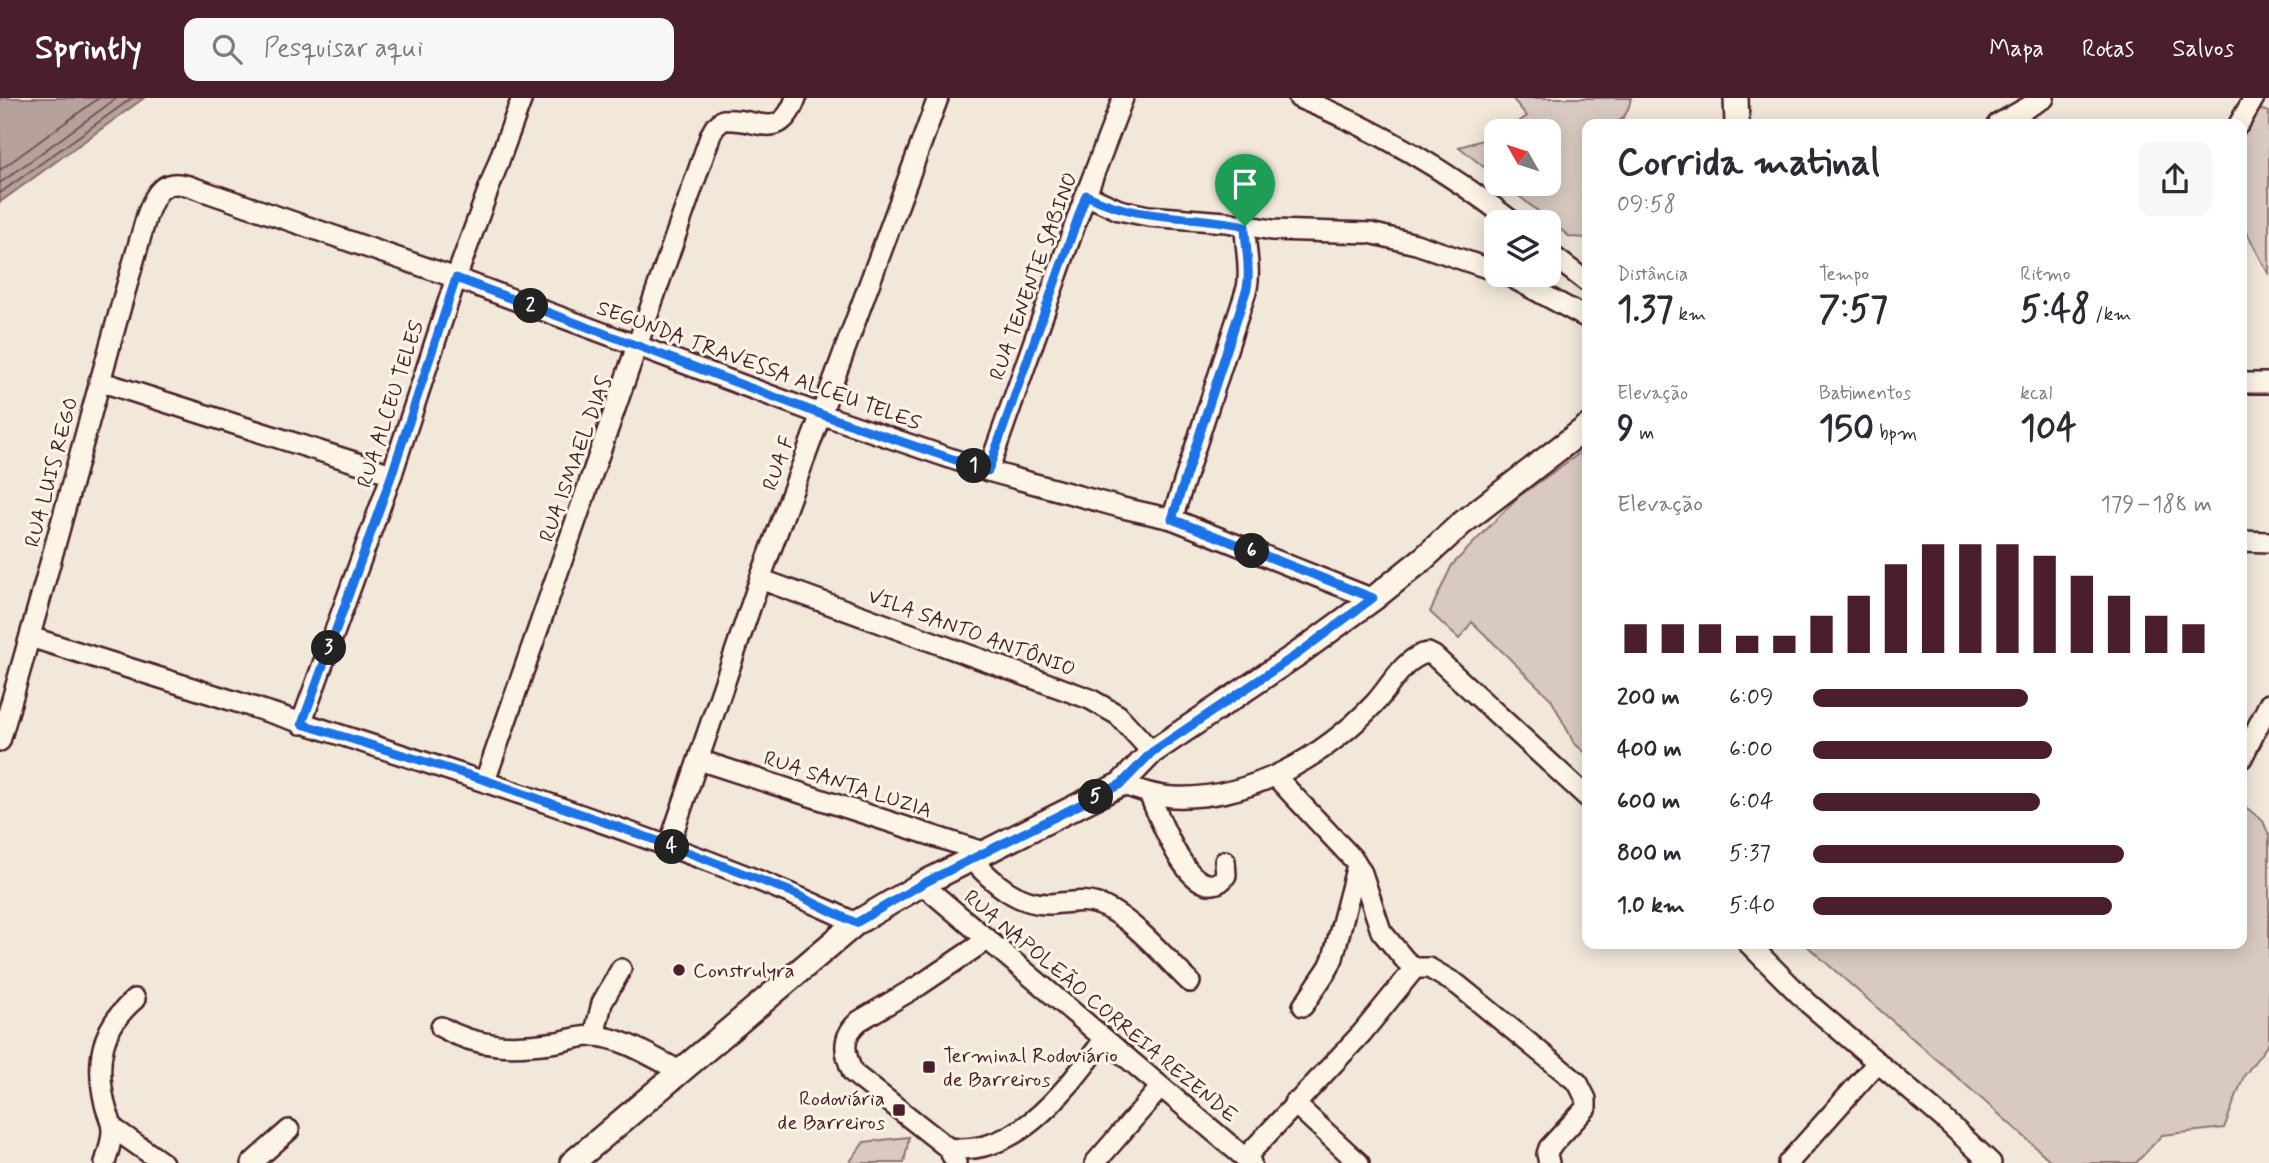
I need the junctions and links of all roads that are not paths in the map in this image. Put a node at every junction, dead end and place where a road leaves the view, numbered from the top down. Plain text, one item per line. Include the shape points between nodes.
1 (522, 98) edge
2 (796, 98) edge
3 (938, 98) edge
4 (1124, 98) edge
5 (1299, 98) edge
6 (1736, 98) edge
7 (2044, 98) edge
8 (2254, 98) edge
9 (1737, 119) edge
10 (2007, 119) edge
11 (2242, 119) edge
12 (1086, 195) junction
13 (1497, 210) edge
14 (147, 215) joint
15 (1245, 226) junction
16 (1561, 262) edge
17 (1484, 267) edge
18 (456, 278) junction
19 (1582, 278) edge
20 (1529, 287) edge
21 (1582, 315) edge
22 (638, 346) junction
23 (99, 381) junction
24 (2247, 383) edge
25 (2269, 383) edge
26 (820, 414) junction
27 (1582, 430) edge
28 (988, 471) junction
29 (392, 474) junction
30 (1172, 519) junction
31 (2247, 541) edge
32 (2269, 542) edge
33 (761, 579) junction
34 (1373, 598) junction
35 (30, 637) junction
36 (2269, 704) edge
37 (302, 724) junction
38 (0, 741) edge
39 (2247, 748) edge
40 (1152, 752) junction
41 (699, 760) junction
42 (1276, 777) junction
43 (485, 780) junction
44 (1121, 784) junction
45 (1582, 791) edge
46 (1149, 794) junction
47 (669, 845) junction
48 (977, 855) junction
49 (1225, 861) dead end
50 (1357, 865) junction
51 (922, 884) junction
52 (856, 923) junction
53 (988, 939) junction
54 (1754, 949) edge
55 (1415, 968) junction
56 (621, 969) dead end
57 (1190, 982) dead end
58 (135, 999) dead end
59 (1303, 1006) dead end
60 (441, 1027) dead end
61 (594, 1036) junction
62 (1104, 1040) junction
63 (1878, 1062) junction
64 (680, 1071) junction
65 (1161, 1087) junction
66 (1294, 1103) junction
67 (113, 1128) junction
68 (289, 1130) dead end
69 (952, 1155) edge
70 (1238, 1158) edge
71 (105, 1163) edge
72 (163, 1163) edge
73 (252, 1163) edge
74 (572, 1163) edge
75 (1095, 1163) edge
76 (1359, 1163) edge
77 (1549, 1163) edge
78 (1788, 1163) edge
79 (1991, 1163) edge

1 - 18 street, RUA ALCEU TELES
2 - 22 street, RUA ISMAEL DIAS via 778,125 723,120 715,127
3 - 26 street, RUA F
4 - 12 street, RUA TENENTE SABINO
5 - 13 street via 1375,131
6 - 9 street
7 - 10 street
8 - 11 street
12 - 15 street, RUA TENENTE SABINO via 1119,210 1148,216
12 - 28 street, RUA TENENTE SABINO
14 - 18 street, SEGUNDA TRAVESSA ALCEU TELES via 161,188 183,184
14 - 23 street, RUA LUIS REGO
15 - 17 street, RUA TENENTE SABINO via 1370,233
15 - 30 street via 1247,288
16 - 19 street
18 - 22 street, SEGUNDA TRAVESSA ALCEU TELES
18 - 29 street, RUA ALCEU TELES
20 - 21 street
22 - 26 street, SEGUNDA TRAVESSA ALCEU TELES
22 - 43 street, RUA ISMAEL DIAS
23 - 29 street
23 - 35 street, RUA LUIS REGO
24 - 25 street
26 - 28 street, SEGUNDA TRAVESSA ALCEU TELES
26 - 33 street, RUA F
27 - 34 street
28 - 30 street, SEGUNDA TRAVESSA ALCEU TELES
29 - 37 street, RUA ALCEU TELES
30 - 34 street, SEGUNDA TRAVESSA ALCEU TELES
31 - 32 street
33 - 40 street, VILA SANTO ANTÔNIO via 1090,699 1124,720
33 - 41 street, RUA F
34 - 40 street
35 - 37 street
35 - 38 street, RUA LUIS REGO
36 - 39 street
37 - 43 street
40 - 44 street
41 - 47 street, RUA F
41 - 48 street, RUA SANTA LUZIA
42 - 45 street via 1350,727 1413,659 1424,654 1434,656
42 - 46 street via 1205,794
42 - 50 street
43 - 47 street
44 - 46 street
44 - 48 street
46 - 49 street via 1173,847 1192,874 1207,884 1218,883 1226,875
47 - 52 street via 789,891
48 - 51 street
48 - 57 street via 986,875 1026,901 1083,901 1105,906 1145,936
50 - 55 street via 1381,931
50 - 59 street via 1333,958
51 - 52 street
51 - 53 street, RUA NAPOLEÃO CORREIA REZENDE
52 - 64 street
53 - 62 street, RUA NAPOLEÃO CORREIA REZENDE
53 - 69 street via 859,1021 846,1041 853,1073
54 - 63 street via 1808,1003
55 - 66 street
55 - 77 street via 1429,968 1458,985 1577,1083 1586,1108 1549,1148
56 - 61 street via 602,1003
58 - 67 street via 120,1012 104,1040 99,1069
60 - 61 street via 470,1041 499,1046
61 - 64 street via 616,1040
62 - 65 street, RUA NAPOLEÃO CORREIA REZENDE
62 - 69 street via 1049,1106 1015,1133
63 - 78 street
63 - 79 street
64 - 74 street
65 - 70 street, RUA NAPOLEÃO CORREIA REZENDE
65 - 75 street
66 - 70 street
66 - 76 street
67 - 71 street
67 - 72 street
68 - 73 street

